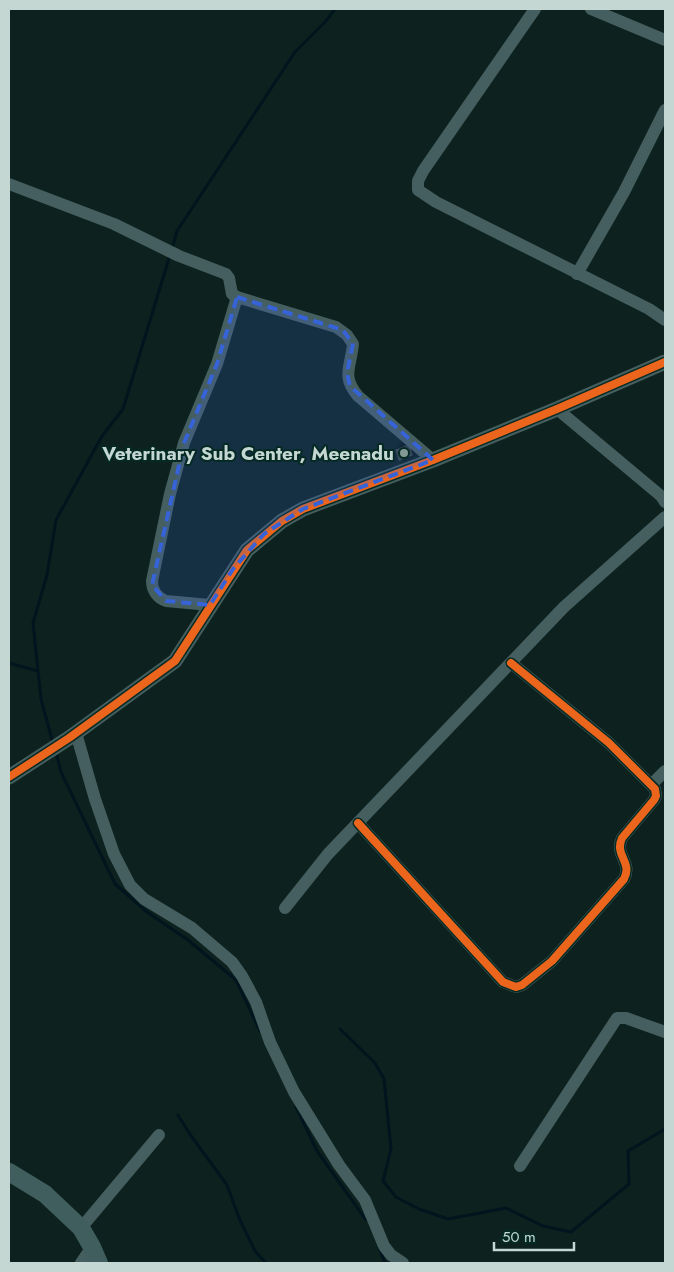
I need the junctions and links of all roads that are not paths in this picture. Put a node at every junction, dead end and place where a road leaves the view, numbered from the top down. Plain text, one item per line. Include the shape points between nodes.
1 (535, 9) edge
2 (592, 9) edge
3 (665, 40) edge
4 (665, 110) edge
5 (9, 184) edge
6 (577, 274) junction
7 (237, 297) junction
8 (665, 320) edge
9 (665, 362) edge
10 (557, 410) junction
11 (433, 460) junction
12 (665, 502) edge
13 (665, 517) edge
14 (210, 605) junction
15 (511, 663) junction
16 (73, 735) junction
17 (664, 775) edge
18 (9, 777) edge
19 (651, 785) junction
20 (358, 822) junction
21 (286, 908) dead end
22 (665, 1032) edge
23 (159, 1135) dead end
24 (520, 1166) dead end
25 (9, 1172) edge
26 (81, 1228) junction
27 (92, 1246) junction
28 (81, 1263) edge
29 (99, 1263) edge
30 (403, 1263) edge

1 - 6 street via 423,171 417,186 422,194 436,202
2 - 3 street
4 - 6 street via 624,192
5 - 7 street via 114,224 179,256 226,274 232,294
6 - 8 street
7 - 11 street via 343,330 353,344 347,373 350,386
7 - 14 street via 217,364 184,443 152,581 153,590 161,599
9 - 10 street
10 - 11 street
10 - 12 street
11 - 14 street via 303,509 282,521 247,550
13 - 15 street via 564,607
14 - 16 street via 175,661
15 - 19 street via 608,743
15 - 20 street
16 - 18 street
16 - 30 street via 114,854 130,885 144,899 192,928 232,962 256,1002 270,1042 294,1092 365,1200 384,1246
17 - 19 street
19 - 20 street via 656,796 619,844 626,867 624,880 552,960 516,987 503,982
20 - 21 street
22 - 24 street via 626,1018 617,1018
23 - 26 street
25 - 26 main road via 45,1194
26 - 27 main road
27 - 28 street
27 - 29 main road

